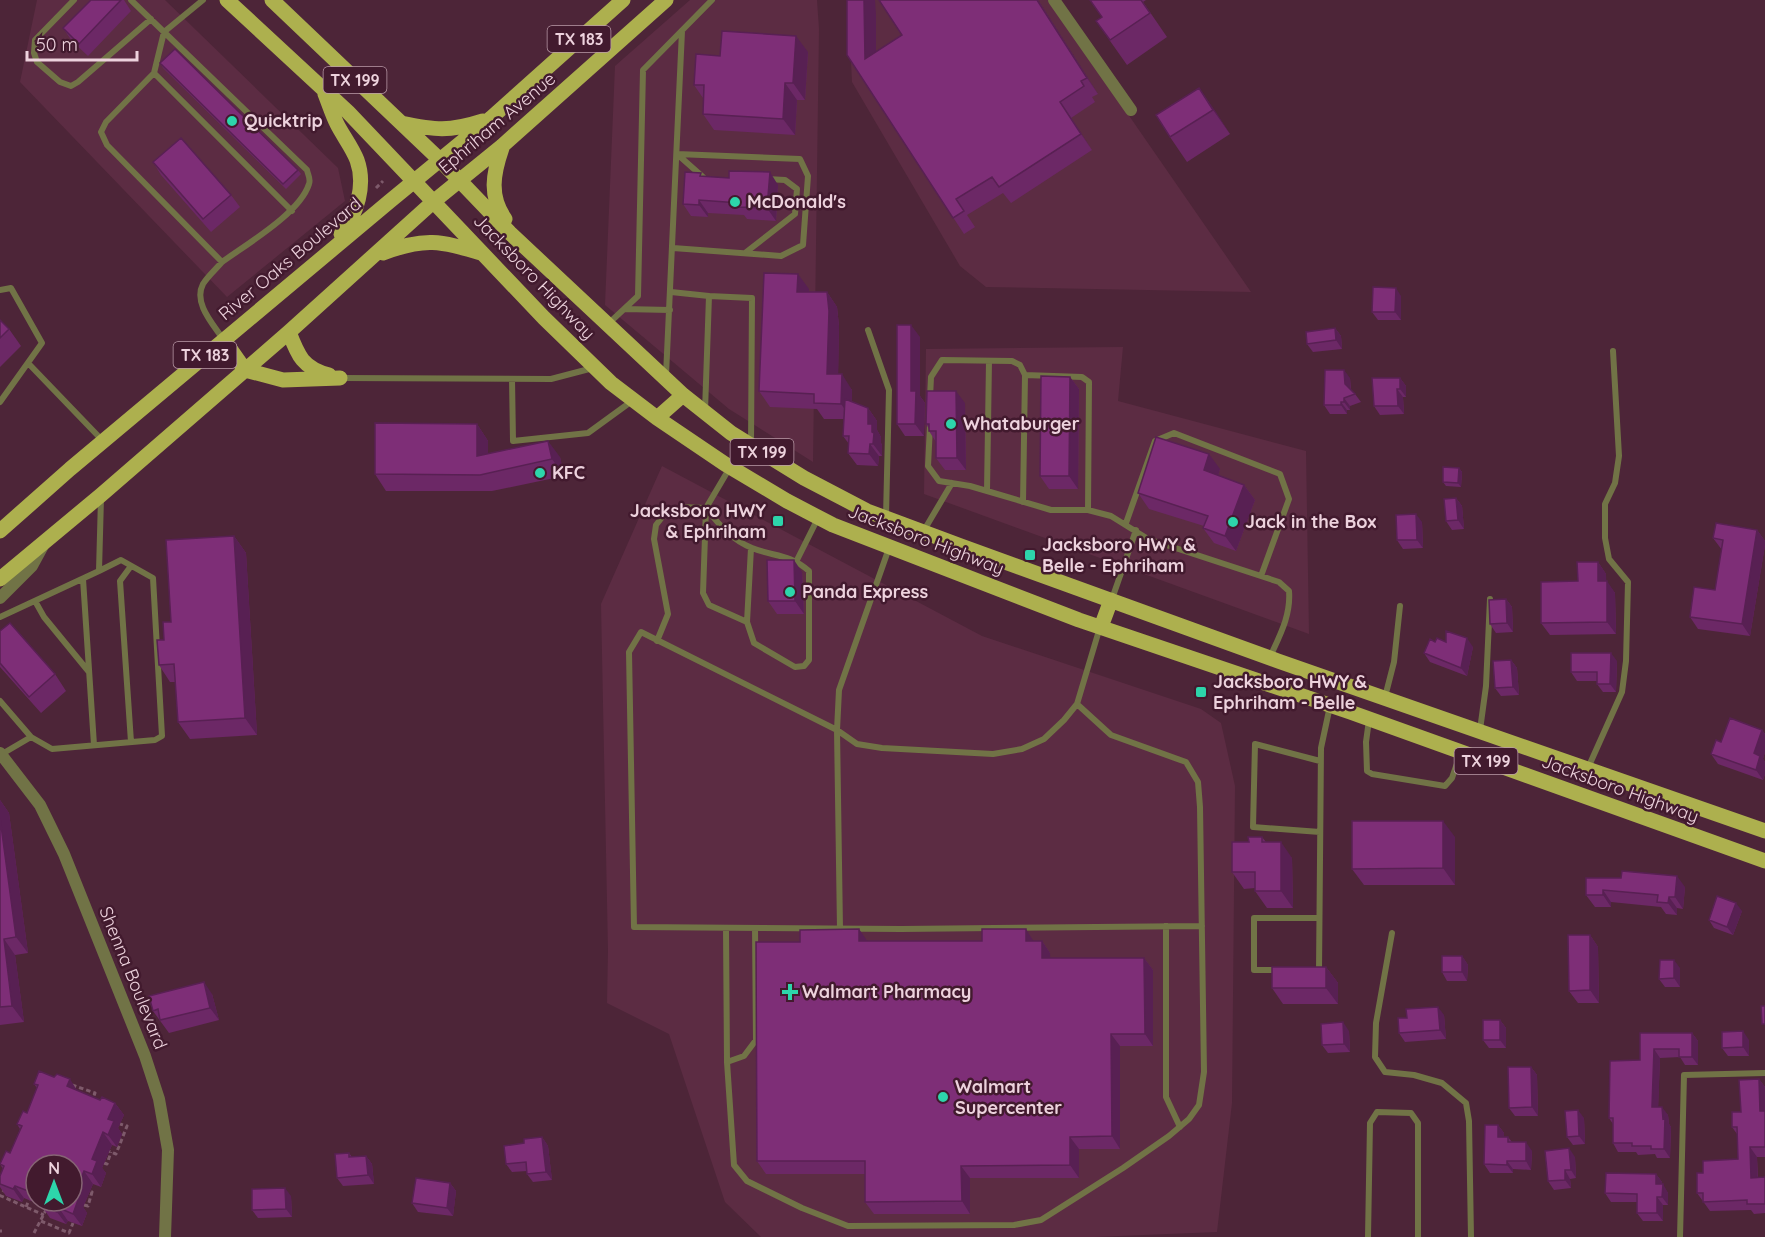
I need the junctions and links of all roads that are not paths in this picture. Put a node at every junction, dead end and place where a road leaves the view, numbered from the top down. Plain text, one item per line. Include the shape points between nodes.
1 (74, 0) edge
2 (131, 0) edge
3 (203, 0) edge
4 (227, 0) edge
5 (272, 0) edge
6 (623, 0) edge
7 (666, 0) edge
8 (712, 0) edge
9 (1054, 0) edge
10 (151, 19) junction
11 (682, 31) junction
12 (164, 32) junction
13 (154, 73) junction
14 (324, 91) junction
15 (1131, 110) dead end
16 (491, 118) junction
17 (398, 122) junction
18 (502, 146) junction
19 (677, 154) junction
20 (439, 159) junction
21 (713, 177) edge
22 (761, 179) edge
23 (413, 181) junction
24 (460, 181) junction
25 (433, 202) junction
26 (292, 211) junction
27 (673, 248) junction
28 (745, 253) junction
29 (483, 254) junction
30 (323, 256) junction
31 (374, 256) junction
32 (222, 262) junction
33 (555, 276) junction
34 (0, 290) edge
35 (671, 292) junction
36 (709, 296) junction
37 (624, 309) junction
38 (670, 310) junction
39 (608, 324) junction
40 (868, 330) dead end
41 (289, 332) junction
42 (224, 340) junction
43 (1613, 351) dead end
44 (989, 361) junction
45 (28, 363) junction
46 (595, 368) junction
47 (245, 370) junction
48 (1025, 375) junction
49 (340, 378) junction
50 (512, 379) junction
51 (666, 379) junction
52 (683, 395) junction
53 (633, 400) junction
54 (0, 402) edge
55 (930, 410) edge
56 (705, 412) junction
57 (657, 418) junction
58 (930, 421) edge
59 (103, 441) junction
60 (751, 445) junction
61 (730, 467) junction
62 (952, 483) junction
63 (987, 491) junction
64 (101, 495) junction
65 (1023, 502) junction
66 (706, 508) junction
67 (1088, 510) junction
68 (818, 517) junction
69 (886, 518) junction
70 (1126, 524) junction
71 (1136, 530) junction
72 (0, 531) edge
73 (923, 532) junction
74 (47, 539) junction
75 (751, 548) junction
76 (890, 548) junction
77 (796, 560) junction
78 (132, 566) junction
79 (99, 571) junction
80 (1261, 576) junction
81 (0, 579) edge
82 (83, 579) junction
83 (0, 598) edge
84 (1490, 599) edge
85 (1111, 600) junction
86 (35, 601) junction
87 (1400, 606) dead end
88 (0, 617) edge
89 (747, 622) junction
90 (1101, 627) junction
91 (657, 640) junction
92 (1270, 658) junction
93 (89, 672) junction
94 (1385, 697) junction
95 (0, 701) edge
96 (1077, 704) junction
97 (1331, 706) junction
98 (1369, 719) junction
99 (837, 730) junction
100 (1480, 731) junction
101 (31, 737) junction
102 (131, 742) junction
103 (94, 745) junction
104 (1461, 752) junction
105 (1, 754) edge
106 (1320, 761) junction
107 (1587, 768) junction
108 (1715, 814) junction
109 (1765, 831) edge
110 (1320, 832) junction
111 (1704, 840) junction
112 (1765, 861) edge
113 (1319, 918) junction
114 (1166, 926) junction
115 (1202, 926) junction
116 (726, 928) junction
117 (755, 928) junction
118 (840, 929) junction
119 (1392, 933) dead end
120 (1287, 970) edge
121 (1308, 971) edge
122 (727, 1062) junction
123 (1765, 1073) edge
124 (1180, 1127) junction
125 (165, 1237) edge
126 (1368, 1237) edge
127 (1418, 1237) edge
128 (1471, 1237) edge
129 (1680, 1237) edge

1 - 10 lane via 35,40 34,53 37,62 70,86
2 - 10 lane
3 - 12 lane
4 - 14 main road, Jacksboro Highway / TX 199
5 - 17 main road, Jacksboro Highway / TX 199
6 - 16 main road, Ephriham Avenue / TX 183
7 - 18 main road, Ephriham Avenue / TX 183
8 - 11 lane
9 - 15 street
10 - 12 lane
11 - 19 lane
11 - 37 lane via 643,70 638,296
12 - 13 lane
12 - 26 lane via 307,170 309,185
13 - 26 lane
13 - 32 lane via 101,132 107,145
14 - 23 main road, Jacksboro Highway / TX 199
14 - 30 main road via 336,123 357,158 361,186 350,223
16 - 17 main road via 458,129 434,130
16 - 20 main road, Ephriham Avenue / TX 183
17 - 20 main road, Jacksboro Highway / TX 199
18 - 24 main road, Ephriham Avenue / TX 183
18 - 33 main road via 495,167 494,199
19 - 21 lane via 701,177
19 - 27 lane
19 - 28 lane via 800,159 808,176 803,245 781,256
20 - 23 main road, Ephriham Avenue / TX 183
20 - 24 main road, Jacksboro Highway / TX 199
22 - 28 lane via 785,180 797,189 795,214
23 - 25 main road, Jacksboro Highway / TX 199
23 - 30 main road, River Oaks Boulevard / TX 183
24 - 25 main road, Ephriham Avenue / TX 183
24 - 33 main road, Jacksboro Highway / TX 199
25 - 29 main road, Jacksboro Highway / TX 199
25 - 31 main road, TX 183
26 - 32 lane
27 - 28 lane
27 - 35 lane
29 - 31 main road via 432,241
29 - 46 main road, Jacksboro Highway / TX 199
30 - 42 main road, River Oaks Boulevard / TX 183
31 - 41 main road, TX 183
32 - 42 lane via 203,284 201,293 203,308
33 - 39 main road, Jacksboro Highway / TX 199
34 - 45 lane via 11,288 42,343
35 - 36 lane
35 - 38 lane
36 - 56 lane
36 - 60 lane via 753,298
37 - 38 lane
37 - 39 lane
38 - 51 lane
39 - 51 main road, Jacksboro Highway / TX 199
40 - 69 lane via 889,390
41 - 47 main road, TX 183
41 - 49 main road via 297,353 313,370
42 - 47 main road
42 - 59 main road, River Oaks Boulevard / TX 183
43 - 107 lane via 1619,456 1615,483 1605,504 1605,527 1609,559 1628,582 1626,661 1622,693
44 - 48 lane via 1012,361 1020,365
44 - 55 lane via 942,360 931,377
44 - 63 lane
45 - 54 lane
45 - 59 lane
46 - 50 lane via 550,379
46 - 53 main road, Jacksboro Highway / TX 199
47 - 49 main road via 283,380
47 - 64 main road, TX 183
48 - 65 lane
48 - 67 lane via 1082,377 1089,382
49 - 50 lane
50 - 53 lane via 513,441 588,434
51 - 52 main road, Jacksboro Highway / TX 199
52 - 56 main road, Jacksboro Highway / TX 199
52 - 57 main road
53 - 57 main road, Jacksboro Highway / TX 199
56 - 60 main road, Jacksboro Highway / TX 199
57 - 61 main road, Jacksboro Highway / TX 199
58 - 62 lane via 928,466 939,481
59 - 72 main road, River Oaks Boulevard / TX 183
60 - 69 main road, Jacksboro Highway / TX 199 via 804,478
61 - 66 lane
61 - 68 main road, Jacksboro Highway / TX 199
62 - 63 lane
62 - 73 lane
63 - 65 lane
64 - 74 main road, TX 183
64 - 79 lane
65 - 67 lane via 1051,510
66 - 75 lane via 722,530
66 - 89 lane via 703,593 709,605
66 - 91 lane via 681,507 663,516 656,525 654,539 668,614
67 - 70 lane
68 - 76 main road, Jacksboro Highway / TX 199
68 - 77 lane
69 - 73 main road, Jacksboro Highway / TX 199
70 - 71 lane
70 - 80 lane via 1155,441 1174,433 1280,474 1289,499
71 - 80 lane via 1148,539
71 - 85 lane
73 - 85 main road, Jacksboro Highway / TX 199
74 - 81 main road, TX 183
74 - 83 street via 32,566
75 - 77 lane
75 - 89 lane
76 - 90 main road, Jacksboro Highway / TX 199
76 - 99 lane via 839,690
77 - 89 lane via 808,571 809,660 804,666 795,667 754,643
78 - 79 lane via 121,560
78 - 102 lane via 120,581
78 - 102 lane via 153,578 162,736
79 - 82 lane
80 - 92 lane via 1279,582 1289,591 1290,605
82 - 86 lane
82 - 93 lane
84 - 100 lane
85 - 90 main road
85 - 92 main road, Jacksboro Highway / TX 199
86 - 88 lane
86 - 93 lane
87 - 94 lane via 1394,662
90 - 96 lane
90 - 97 main road, Jacksboro Highway / TX 199
91 - 99 lane
91 - 116 lane via 641,633 630,652 634,927
92 - 94 main road, Jacksboro Highway / TX 199
93 - 103 lane
94 - 100 main road, Jacksboro Highway / TX 199
95 - 101 lane
96 - 99 lane via 1044,739 1022,749 993,754 865,746
96 - 115 lane via 1111,735 1186,762 1198,782
97 - 98 main road, Jacksboro Highway / TX 199
97 - 106 lane
98 - 104 main road, Jacksboro Highway / TX 199
98 - 104 lane via 1367,771 1372,774 1444,786 1452,778
99 - 118 lane
100 - 107 main road, Jacksboro Highway / TX 199
101 - 103 lane via 52,749
101 - 105 lane
102 - 103 lane
104 - 111 main road, Jacksboro Highway / TX 199
105 - 125 street, Shenna Boulevard via 40,805 64,854 145,1056 159,1099 168,1150
106 - 110 lane
106 - 110 lane via 1255,744 1252,827
107 - 108 main road, Jacksboro Highway / TX 199
108 - 109 main road, Jacksboro Highway / TX 199
108 - 111 main road
110 - 113 lane
111 - 112 main road, Jacksboro Highway / TX 199
113 - 120 lane via 1254,918 1254,970
113 - 121 lane via 1319,971
114 - 115 lane
114 - 118 lane
114 - 124 lane via 1166,1097
115 - 124 lane via 1204,1072 1199,1105
116 - 117 lane
116 - 122 lane
117 - 118 lane
117 - 122 lane via 756,1040 744,1056
119 - 128 lane via 1376,1023 1375,1057 1385,1072 1442,1083 1466,1103
122 - 124 lane via 734,1165 747,1181 848,1226 1014,1225 1041,1220
123 - 129 lane via 1684,1075
126 - 127 lane via 1370,1123 1377,1112 1411,1113 1418,1123

